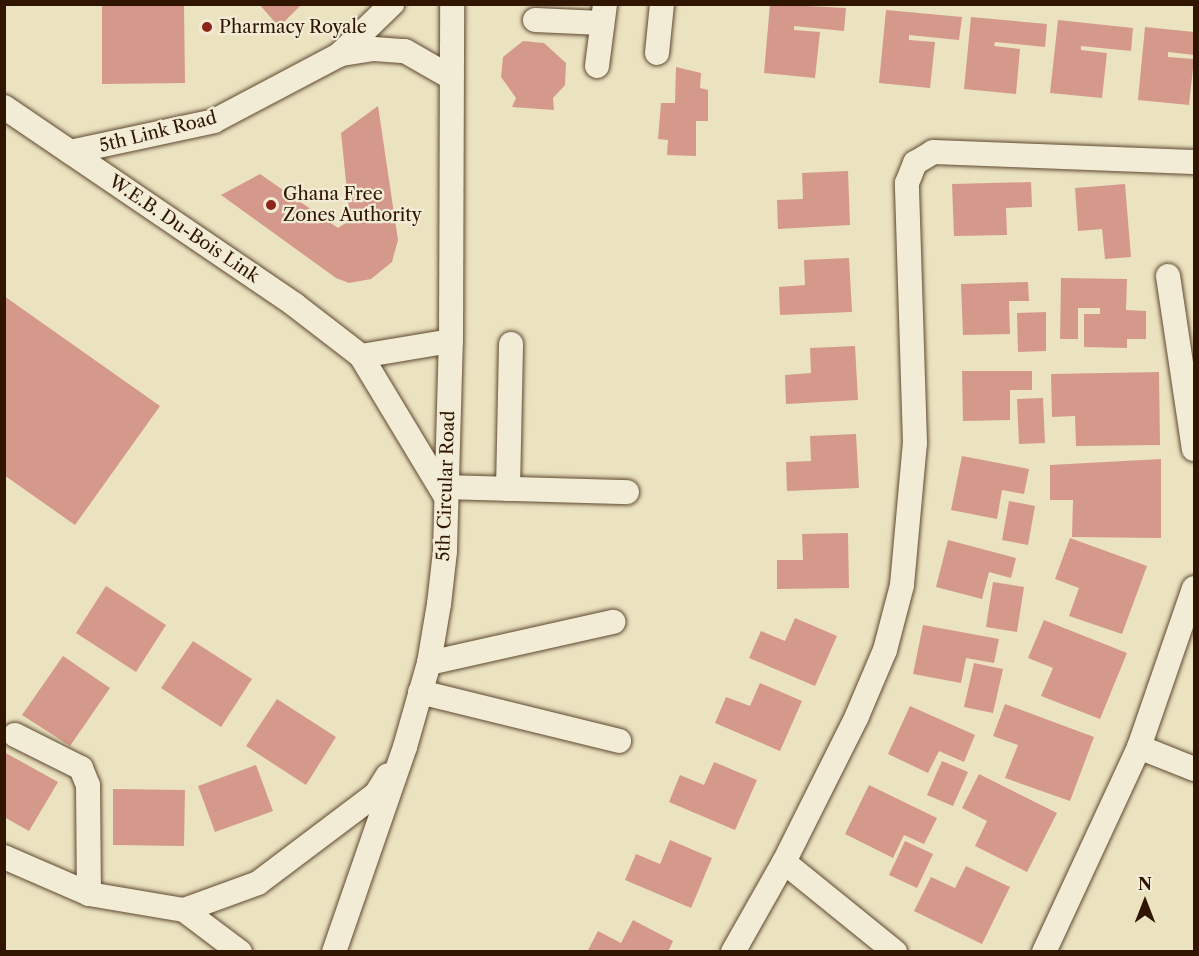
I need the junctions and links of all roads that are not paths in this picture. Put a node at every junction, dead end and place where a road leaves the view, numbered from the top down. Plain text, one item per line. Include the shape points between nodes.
1 (392, 4) edge
2 (452, 4) edge
3 (657, 5) edge
4 (604, 14) edge
5 (535, 20) dead end
6 (657, 53) dead end
7 (339, 55) junction
8 (597, 66) dead end
9 (452, 78) junction
10 (4, 107) edge
11 (70, 152) junction
12 (1194, 162) edge
13 (1168, 276) dead end
14 (451, 341) junction
15 (511, 344) dead end
16 (361, 356) junction
17 (1194, 449) edge
18 (508, 489) junction
19 (446, 492) junction
20 (627, 492) dead end
21 (1194, 588) edge
22 (613, 622) dead end
23 (429, 663) junction
24 (420, 692) junction
25 (15, 735) dead end
26 (619, 741) dead end
27 (405, 747) junction
28 (1139, 747) junction
29 (1194, 769) edge
30 (4, 857) edge
31 (784, 862) junction
32 (89, 894) junction
33 (184, 910) junction
34 (240, 951) edge
35 (334, 951) edge
36 (733, 951) edge
37 (895, 951) edge
38 (1044, 951) edge

1 - 7 street, 5th Link Road
2 - 9 street, 5th Circular Road
3 - 6 street
4 - 5 street
4 - 8 street
7 - 9 street, 5th Link Road via 374,49 405,51
7 - 11 street, 5th Link Road via 214,121
9 - 14 street, 5th Circular Road
10 - 11 street, W.E.B. Du-Bois Link
11 - 16 street, W.E.B. Du-Bois Link via 295,305
12 - 31 street via 933,152 915,163 907,183 915,443 902,585 885,650
13 - 17 street
14 - 16 street
14 - 19 street, 5th Circular Road
15 - 18 street
16 - 19 street, W.E.B. Du-Bois Link
18 - 19 street
18 - 20 street
19 - 23 street, 5th Circular Road via 445,550
21 - 28 street
22 - 23 street
23 - 24 street, 5th Circular Road
24 - 26 street
24 - 27 street, 5th Circular Road
25 - 32 street via 81,768 88,785
27 - 33 street via 376,794 345,819 258,883
27 - 35 street, 5th Circular Road
28 - 29 street
28 - 38 street
30 - 32 street via 42,877
31 - 36 street
31 - 37 street
32 - 33 street
33 - 34 street

